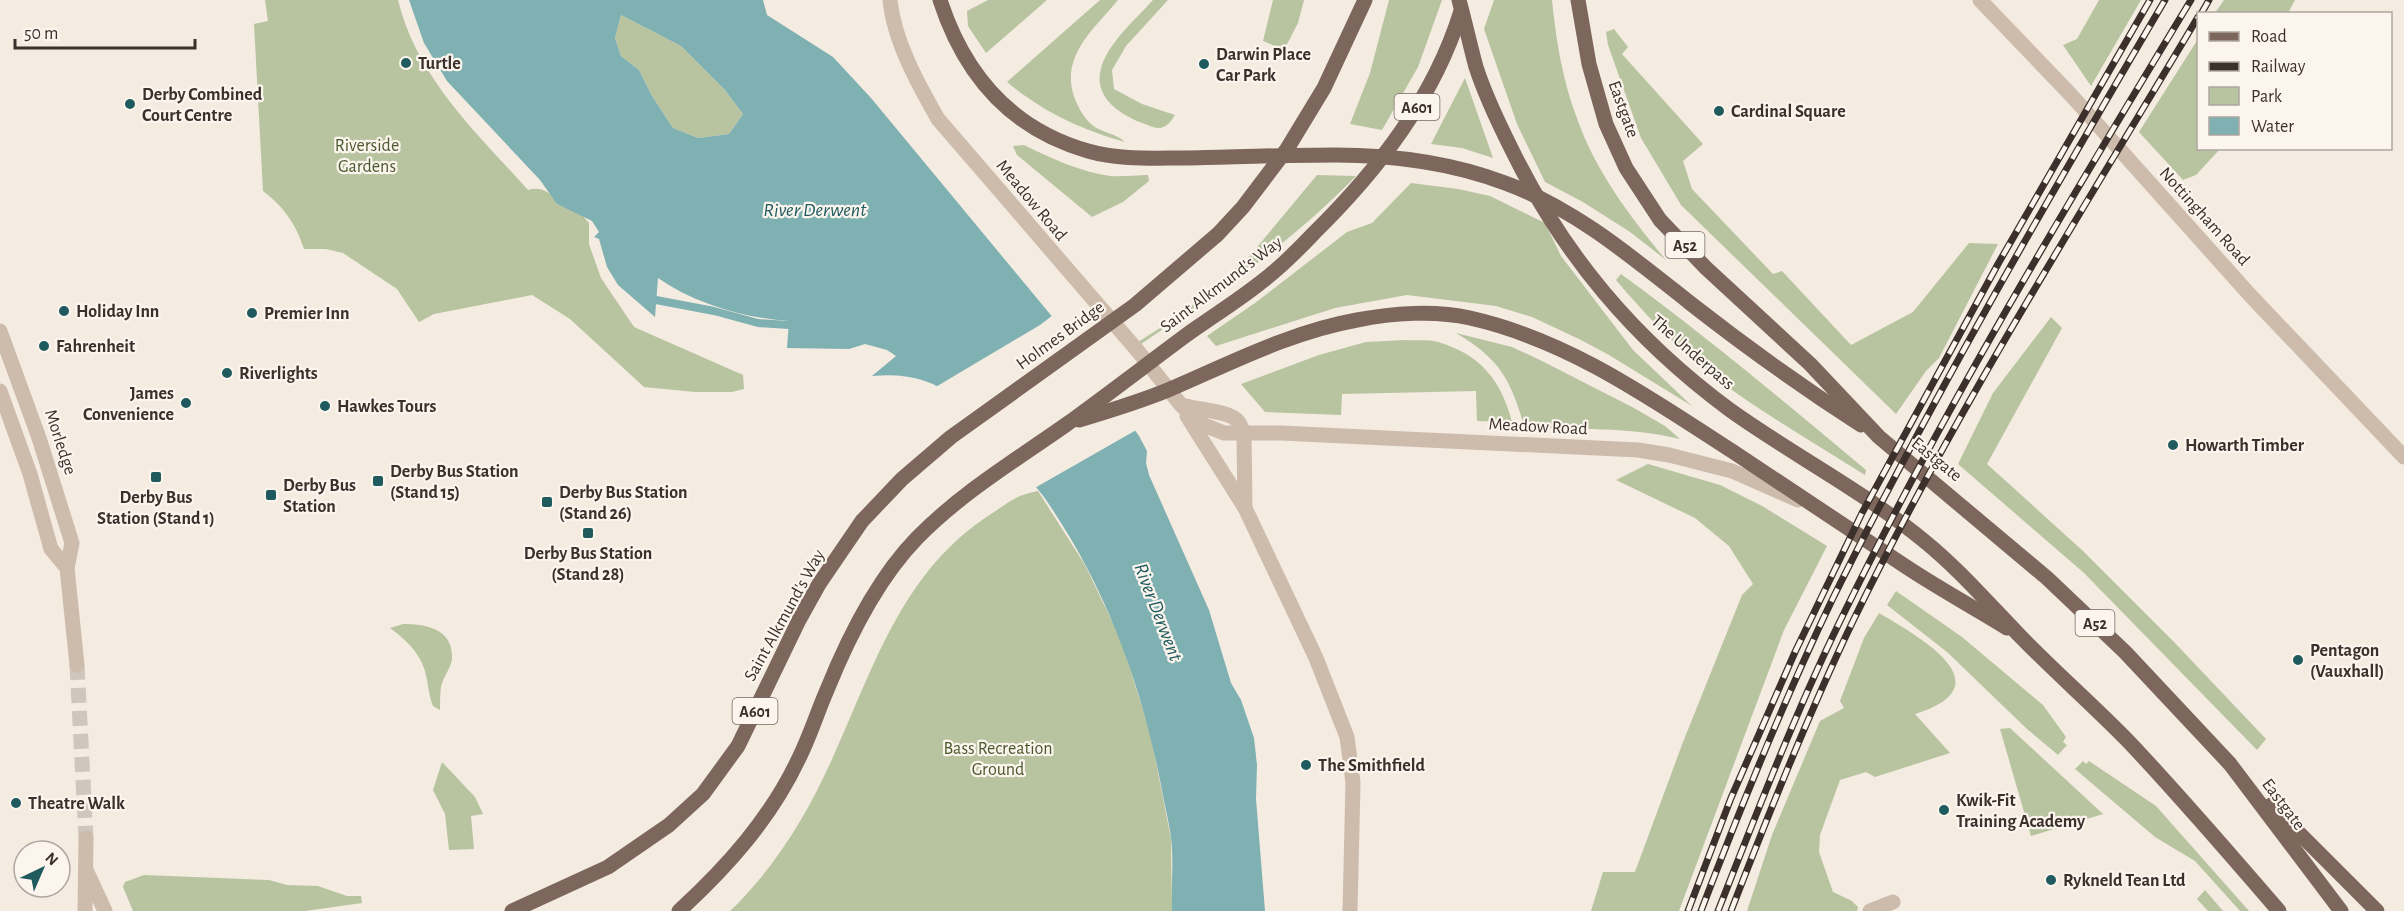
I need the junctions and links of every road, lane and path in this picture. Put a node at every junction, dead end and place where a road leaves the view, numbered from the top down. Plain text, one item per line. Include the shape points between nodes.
1 (890, 0) edge
2 (940, 0) edge
3 (1353, 0) edge
4 (1365, 0) edge
5 (1459, 0) edge
6 (1465, 0) edge
7 (1578, 0) edge
8 (1980, 0) edge
9 (1344, 44) junction
10 (0, 331) edge
11 (0, 391) edge
12 (1180, 405) junction
13 (1068, 423) junction
14 (1244, 435) junction
15 (951, 437) joint
16 (1879, 437) junction
17 (2404, 457) edge
18 (1245, 508) junction
19 (1820, 509) junction
20 (67, 568) junction
21 (2021, 637) junction
22 (77, 665) tunnel mouth
23 (2230, 764) junction
24 (86, 838) tunnel mouth
25 (86, 870) junction
26 (1893, 902) dead end
27 (106, 909) edge
28 (85, 911) edge
29 (512, 911) edge
30 (679, 911) edge
31 (1350, 911) edge
32 (1870, 911) edge
33 (2279, 911) edge
34 (2341, 911) edge
35 (2377, 911) edge

1 - 12 street, Meadow Road via 913,76 938,119
2 - 16 main road via 956,44 969,65 996,98 1046,135 1088,151 1117,156 1359,156 1465,170 1507,183 1592,229 1814,395
3 - 9 main road
4 - 9 main road, A601
5 - 21 main road, The Underpass via 1477,69 1500,126 1553,224 1598,287 1642,336 1688,378 1921,539 1973,584
6 - 13 main road, Saint Alkmund's Way / A601 via 1455,33 1417,108 1347,201 1293,255 1227,308
7 - 16 main road, Eastgate / A52 via 1589,64 1606,124 1647,203 1706,268 1810,364
8 - 17 street, Nottingham Road
9 - 15 main road, Holmes Bridge / A601 via 1324,87 1287,148 1244,207 1218,234 1135,305
10 - 20 street, Morledge via 72,543
11 - 20 street via 30,474 51,549
12 - 14 street via 1234,418
12 - 18 street, Meadow Road
13 - 19 main road via 1131,405 1312,331 1401,314 1450,315 1547,343 1598,367
13 - 30 main road, A601 via 989,477 916,539 892,568 846,648 799,759 774,804 735,855
14 - 18 street, Meadow Road
14 - 19 street, Meadow Road via 1281,433 1638,450 1732,471
15 - 29 main road, Saint Alkmund's Way / A601 via 880,500 845,545 799,620 738,746 703,794 669,825 608,867
16 - 23 main road, Eastgate / A52 via 2047,578 2125,652
18 - 31 street, Meadow Road via 1316,658 1347,737 1353,783
19 - 21 main road via 1907,568
20 - 22 street, Morledge
21 - 33 main road via 2127,740
23 - 34 main road, Eastgate / A52
23 - 35 main road
24 - 25 street
25 - 27 street
25 - 28 street
26 - 32 street

